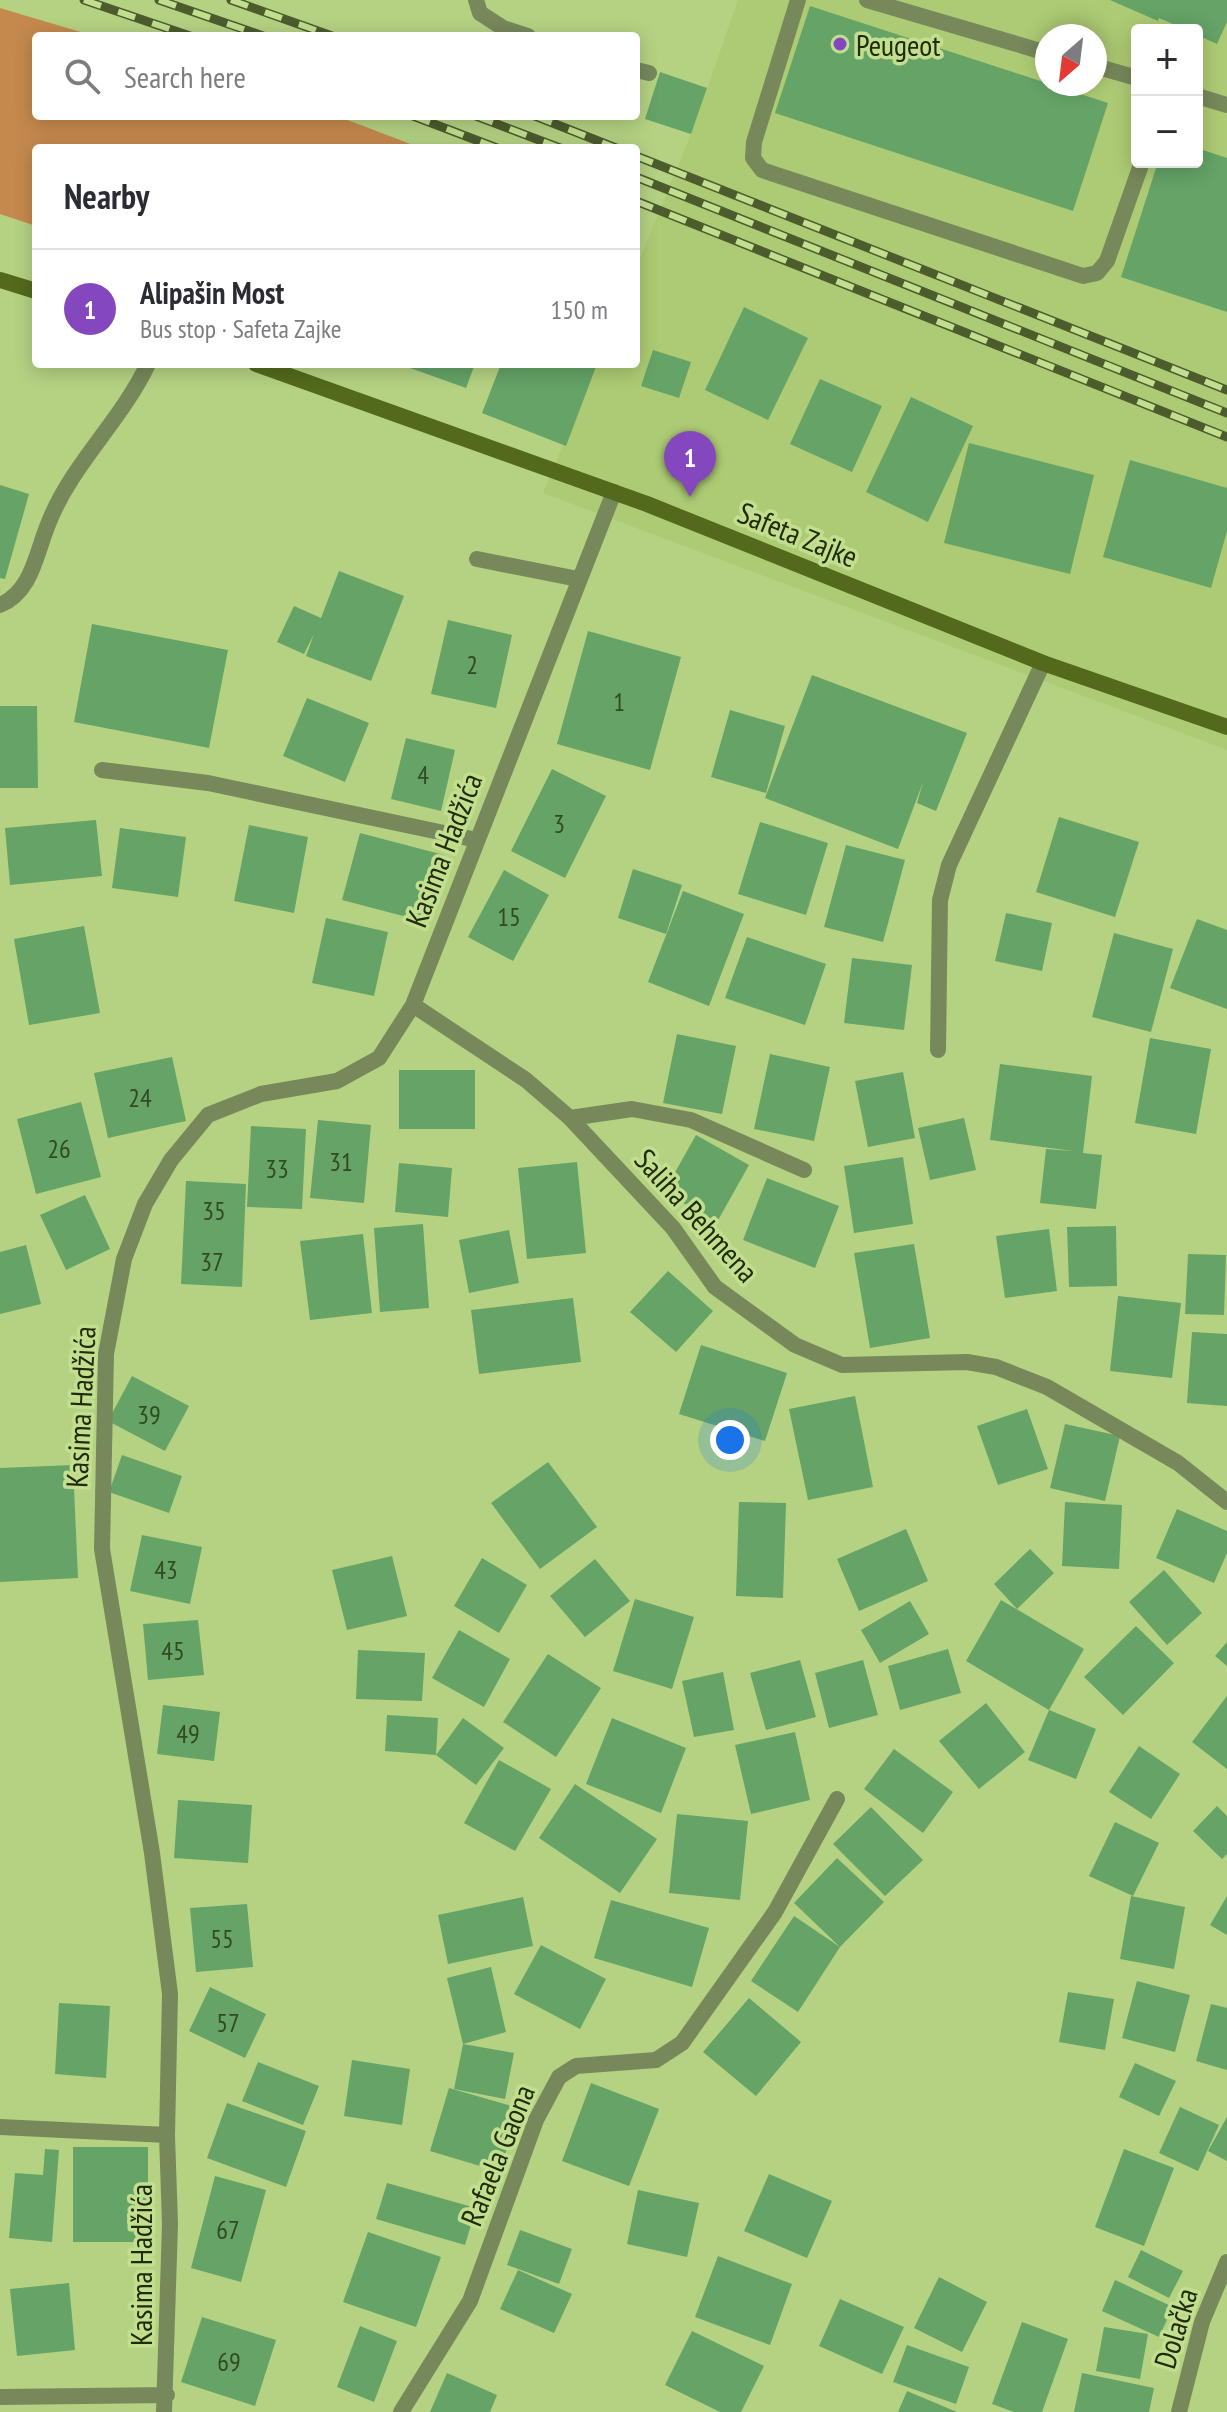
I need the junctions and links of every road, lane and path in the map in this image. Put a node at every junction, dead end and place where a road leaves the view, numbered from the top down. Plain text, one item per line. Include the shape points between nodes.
1 (476, 0) edge
2 (798, 0) edge
3 (867, 0) edge
4 (516, 32) edge
5 (1035, 49) edge
6 (1107, 69) edge
7 (1131, 76) edge
8 (1203, 98) edge
9 (1227, 105) edge
10 (1140, 168) edge
11 (0, 280) edge
12 (32, 290) edge
13 (146, 368) edge
14 (267, 368) edge
15 (614, 492) junction
16 (477, 559) dead end
17 (578, 579) junction
18 (0, 605) edge
19 (1043, 663) junction
20 (1227, 727) edge
21 (102, 770) dead end
22 (477, 840) junction
23 (413, 1005) junction
24 (938, 1050) dead end
25 (570, 1118) junction
26 (804, 1170) dead end
27 (1227, 1502) edge
28 (837, 1799) dead end
29 (0, 2127) edge
30 (167, 2135) junction
31 (1227, 2262) edge
32 (0, 2397) edge
33 (166, 2404) edge
34 (401, 2412) edge
35 (1179, 2412) edge

1 - 4 street via 480,13
2 - 10 street via 754,142 753,158 762,170 1083,276 1097,273 1107,261
3 - 5 street
6 - 7 street
8 - 9 street
11 - 12 main road
13 - 18 street via 124,408 66,486 28,582
14 - 15 main road, Safeta Zajke
15 - 17 street, Kasima Hadžića
15 - 19 main road, Safeta Zajke
16 - 17 street
17 - 22 street, Kasima Hadžića
19 - 20 main road, Safeta Zajke
19 - 24 street via 949,865 940,900
21 - 22 street via 208,783
22 - 23 street, Kasima Hadžića
23 - 25 street, Saliha Behmena via 526,1080
23 - 30 street, Kasima Hadžića via 379,1058 337,1081 261,1094 208,1115 164,1171 124,1259 106,1354 102,1549 170,1994
25 - 26 street via 632,1109 691,1120
25 - 27 street, Saliha Behmena via 673,1228 715,1287 795,1345 842,1365 967,1362 996,1367 1047,1387 1178,1463
28 - 34 street, Rafaela Gaona via 775,1912 682,2043 656,2060 576,2066 559,2077 536,2120 470,2301
29 - 30 street
30 - 33 street, Kasima Hadžića
31 - 35 street, Dolačka via 1202,2322
32 - 33 street, Kasima Hadžića

